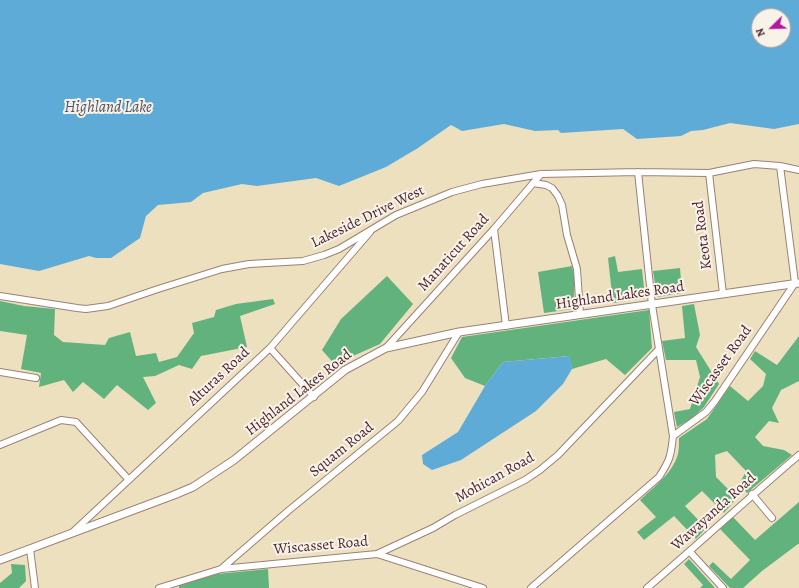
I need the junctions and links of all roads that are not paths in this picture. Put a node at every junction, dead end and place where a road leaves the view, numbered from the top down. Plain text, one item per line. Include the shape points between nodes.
1 (780, 166) junction
2 (799, 170) edge
3 (638, 172) junction
4 (708, 173) junction
5 (541, 174) junction
6 (533, 183) junction
7 (373, 228) junction
8 (494, 229) junction
9 (797, 283) edge
10 (723, 294) junction
11 (0, 296) edge
12 (652, 305) junction
13 (580, 314) junction
14 (506, 326) junction
15 (459, 332) junction
16 (270, 348) junction
17 (386, 348) junction
18 (659, 349) junction
19 (0, 372) edge
20 (36, 378) dead end
21 (314, 397) junction
22 (673, 436) junction
23 (0, 445) edge
24 (799, 455) edge
25 (129, 480) junction
26 (752, 494) junction
27 (772, 518) dead end
28 (71, 534) junction
29 (30, 549) junction
30 (690, 552) junction
31 (377, 554) junction
32 (0, 560) edge
33 (220, 569) junction
34 (35, 588) edge
35 (159, 588) edge
36 (483, 588) edge
37 (531, 588) edge
38 (647, 588) edge
39 (723, 588) edge

1 - 2 street, Lakeside Drive West
1 - 4 street, Lakeside Drive West via 754,164
1 - 9 street
3 - 4 street, Lakeside Drive West
3 - 5 street, Lakeside Drive West
3 - 12 street
4 - 10 street, Keota Road
5 - 6 street, Manaticut Road
5 - 7 street, Lakeside Drive West via 452,192 396,215
6 - 8 street, Manaticut Road
6 - 13 street via 552,188 562,205 577,269
7 - 11 street, Lakeside Drive West via 324,255 303,261 249,264 222,269 108,306 77,308
7 - 16 street, Alturas Road
8 - 14 street
8 - 17 street, Manaticut Road
9 - 10 street, Highland Lakes Road
9 - 22 street, Wiscasset Road via 715,401 706,412
10 - 12 street, Highland Lakes Road
12 - 13 street, Highland Lakes Road
12 - 18 street
13 - 14 street, Highland Lakes Road
14 - 15 street, Highland Lakes Road
15 - 17 street, Highland Lakes Road
15 - 33 street, Squam Road via 422,392 398,421
16 - 21 street
16 - 25 street, Alturas Road
17 - 21 street, Highland Lakes Road via 346,370
18 - 22 street
18 - 31 street, Mohican Road via 558,455 540,470 433,528
19 - 20 street
21 - 28 street, Highland Lakes Road via 234,460 193,487
22 - 37 street via 672,454 659,477
23 - 25 street via 61,420 76,422
24 - 26 street, Wawayanda Road
25 - 28 street, Alturas Road
26 - 27 street
26 - 30 street, Wawayanda Road
28 - 29 street, Highland Lakes Road
29 - 32 street, Highland Lakes Road
29 - 34 street
30 - 38 street, Wawayanda Road
30 - 39 street
31 - 33 street, Wiscasset Road
31 - 36 street, Wiscasset Road
33 - 35 street, Wiscasset Road

